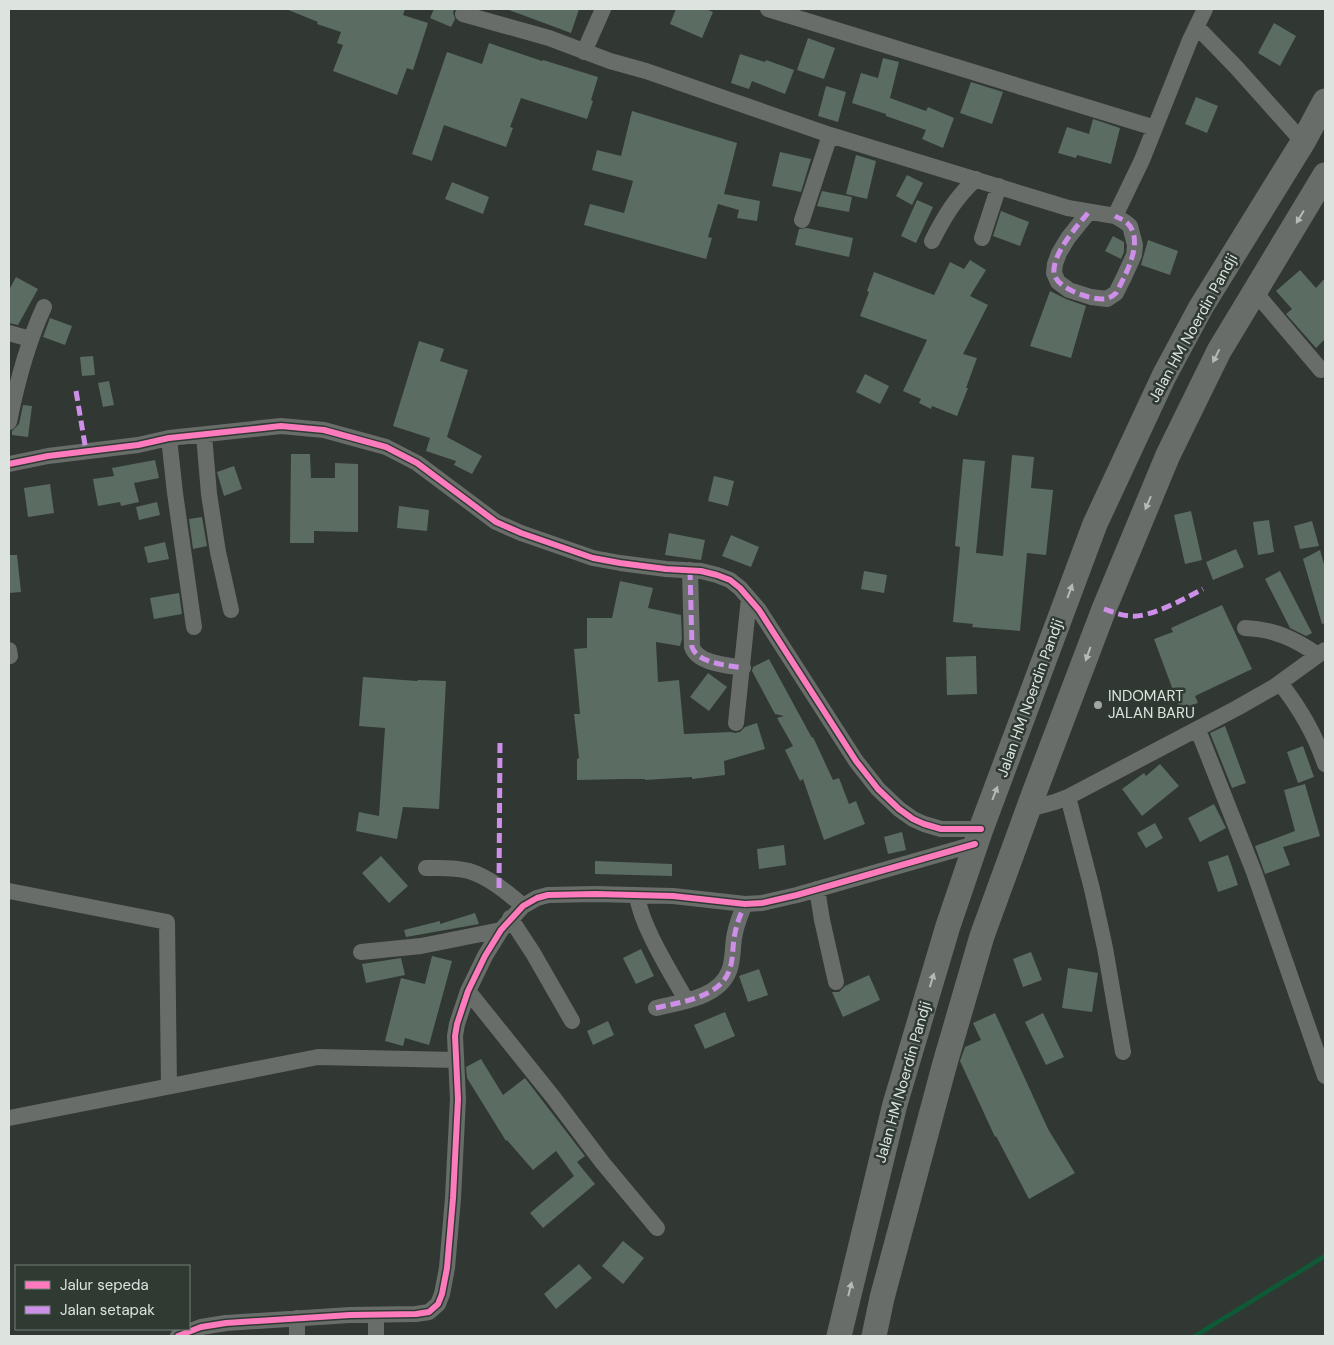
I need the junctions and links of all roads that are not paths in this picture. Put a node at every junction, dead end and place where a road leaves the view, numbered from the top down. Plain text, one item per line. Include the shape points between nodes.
1 (603, 9) edge
2 (768, 9) edge
3 (1204, 9) edge
4 (463, 14) dead end
5 (1197, 27) junction
6 (584, 52) junction
7 (1325, 101) edge
8 (1155, 128) junction
9 (830, 135) junction
10 (1303, 142) junction
11 (1325, 175) edge
12 (976, 179) junction
13 (999, 186) junction
14 (1088, 213) junction
15 (1115, 216) junction
16 (802, 220) dead end
17 (982, 238) dead end
18 (932, 241) dead end
19 (1254, 291) junction
20 (44, 306) dead end
21 (9, 333) edge
22 (30, 339) junction
23 (1321, 370) dead end
24 (9, 422) edge
25 (204, 435) junction
26 (170, 438) junction
27 (9, 464) edge
28 (690, 570) junction
29 (750, 598) junction
30 (231, 610) dead end
31 (194, 627) dead end
32 (1245, 628) dead end
33 (1322, 653) edge
34 (743, 668) junction
35 (1280, 683) junction
36 (736, 723) dead end
37 (1198, 730) junction
38 (1325, 764) edge
39 (1068, 797) junction
40 (1029, 809) junction
41 (978, 837) junction
42 (426, 868) dead end
43 (817, 889) junction
44 (9, 891) edge
45 (637, 896) junction
46 (745, 904) junction
47 (523, 906) junction
48 (506, 924) junction
49 (948, 926) junction
50 (982, 936) junction
51 (361, 952) dead end
52 (836, 982) dead end
53 (468, 991) junction
54 (686, 1000) junction
55 (656, 1008) dead end
56 (572, 1021) dead end
57 (1123, 1052) dead end
58 (456, 1060) junction
59 (1325, 1076) edge
60 (169, 1086) junction
61 (9, 1118) edge
62 (657, 1228) dead end
63 (376, 1315) junction
64 (297, 1318) junction
65 (178, 1336) edge
66 (297, 1336) edge
67 (376, 1336) edge
68 (839, 1336) edge
69 (874, 1336) edge

1 - 6 street
2 - 8 street
3 - 5 street
4 - 6 street
5 - 8 street
5 - 10 street
6 - 9 street
7 - 10 main road, Jalan HM Noerdin Pandji
8 - 15 street
9 - 12 street
9 - 16 street
41 -> 10 main road, Jalan HM Noerdin Pandji via 1095,524 1156,392 1201,307
11 -> 19 main road
12 - 13 street
12 - 18 street via 962,191
13 - 14 street
13 - 17 street
14 - 15 street
14 - 15 street via 1059,253 1054,273 1058,282 1070,290 1102,299 1116,293 1134,255 1130,226
19 - 23 street
19 -> 40 main road via 1219,351 1168,455 1104,609
20 - 22 street
21 - 22 street
22 - 24 street
25 - 26 street
25 - 28 street via 281,426 324,430 386,447 416,463 496,522 521,533 593,558
25 - 30 street via 209,494
26 - 27 street
26 - 31 street via 174,493
28 - 29 street via 730,580
28 - 34 street via 694,652 714,662
29 - 34 street
29 - 41 street via 878,790 913,819
32 - 33 street via 1268,630
33 - 35 street
34 - 36 street
35 - 37 street
35 - 38 street via 1308,725
37 - 39 street
37 - 59 street via 1254,872
39 - 40 street
39 - 57 street via 1103,938
40 - 50 main road
41 - 43 street
41 - 49 main road, Jalan HM Noerdin Pandji
42 - 47 street via 469,871 494,884
43 - 46 street
43 - 52 street
44 - 60 street via 167,922
45 - 46 street via 673,896
45 - 47 street via 548,895
45 - 54 street via 644,921
46 - 54 street via 726,978 710,992
47 - 48 street
48 - 51 street via 421,946
48 - 53 street
48 - 56 street via 533,953
49 - 50 main road
68 -> 49 main road, Jalan HM Noerdin Pandji via 895,1104
50 - 69 main road
53 - 58 street via 457,1024
53 - 62 street
54 - 55 street
58 - 60 street via 318,1057
58 - 63 street via 458,1127 454,1198 442,1294 438,1304 428,1312
60 - 61 street
63 - 64 street
63 - 67 street
64 - 65 street via 213,1324
64 - 66 street

